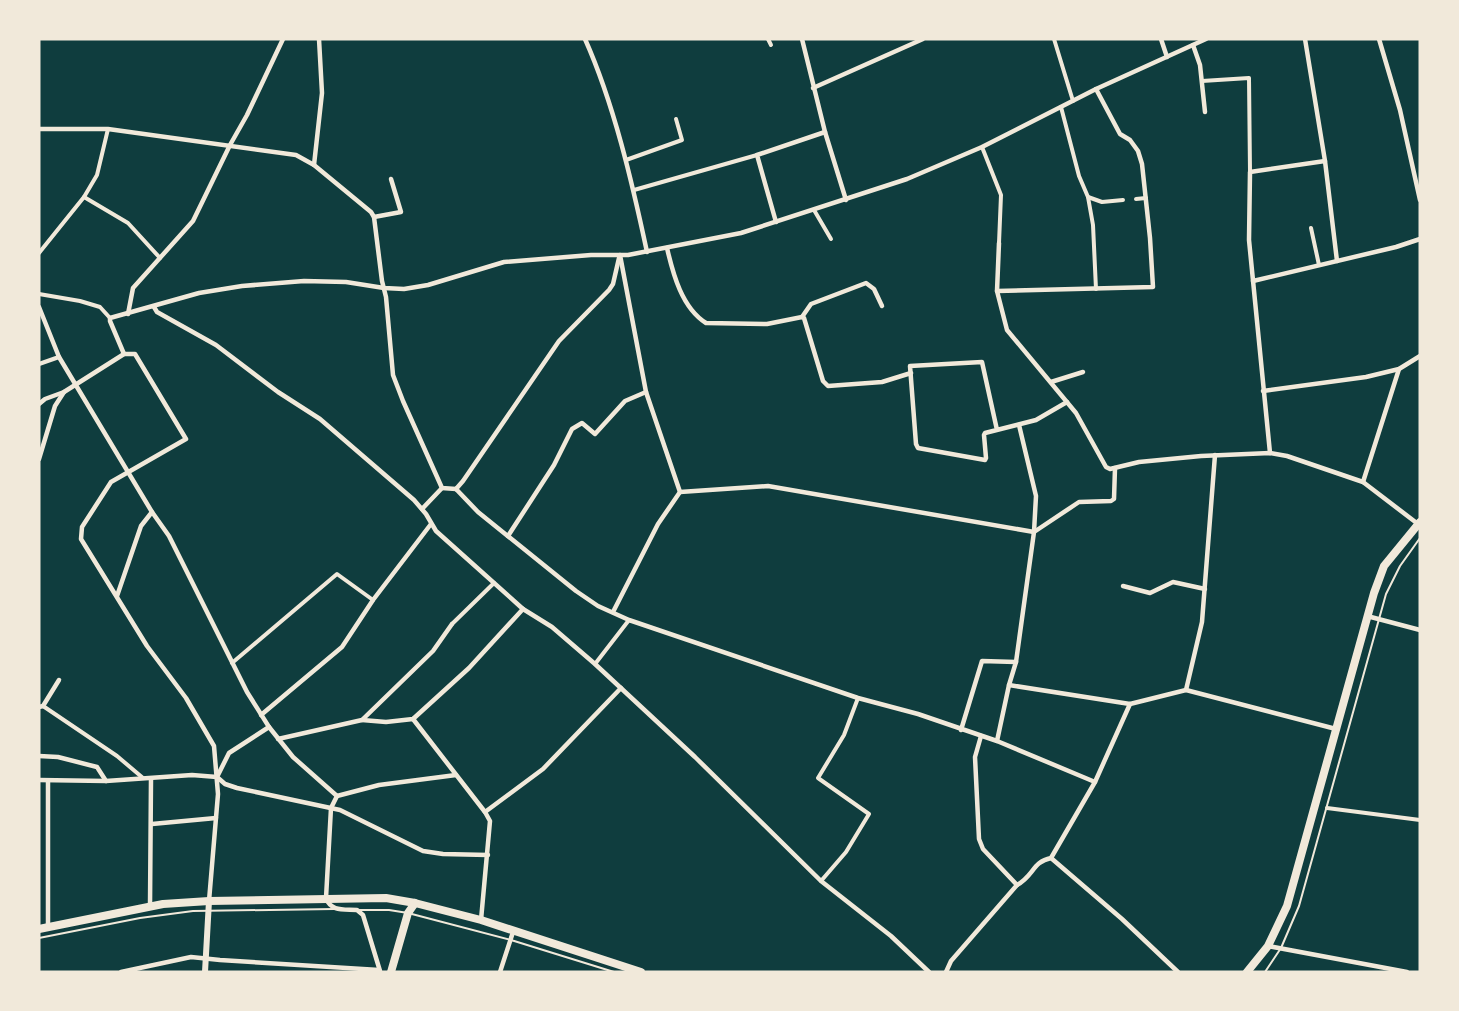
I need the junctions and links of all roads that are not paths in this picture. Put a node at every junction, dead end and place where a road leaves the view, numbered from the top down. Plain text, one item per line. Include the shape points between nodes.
1 (283, 39) edge
2 (320, 39) edge
3 (585, 39) edge
4 (768, 39) edge
5 (802, 39) edge
6 (923, 39) edge
7 (1054, 39) edge
8 (1161, 39) edge
9 (1206, 39) edge
10 (1305, 39) edge
11 (1379, 39) edge
12 (771, 45) dead end
13 (1193, 45) junction
14 (1167, 57) junction
15 (1202, 81) junction
16 (813, 88) junction
17 (1096, 89) junction
18 (1073, 101) junction
19 (1061, 107) junction
20 (1205, 112) dead end
21 (676, 119) dead end
22 (39, 129) edge
23 (108, 129) junction
24 (825, 132) junction
25 (230, 145) junction
26 (982, 147) junction
27 (757, 155) junction
28 (625, 161) junction
29 (1325, 161) junction
30 (314, 165) junction
31 (1250, 172) junction
32 (391, 179) dead end
33 (634, 190) junction
34 (84, 197) junction
35 (1088, 197) junction
36 (1146, 198) junction
37 (1136, 199) dead end
38 (846, 200) junction
39 (1123, 200) dead end
40 (1420, 200) edge
41 (814, 210) junction
42 (374, 217) junction
43 (776, 222) junction
44 (1311, 228) dead end
45 (831, 239) dead end
46 (1420, 239) edge
47 (999, 243) joint
48 (667, 248) junction
49 (647, 252) junction
50 (39, 253) edge
51 (620, 255) junction
52 (161, 259) junction
53 (1337, 261) junction
54 (1319, 265) junction
55 (1253, 280) junction
56 (384, 288) junction
57 (1096, 289) junction
58 (997, 291) junction
59 (39, 294) edge
60 (882, 306) dead end
61 (39, 307) edge
62 (154, 307) junction
63 (128, 314) junction
64 (802, 317) junction
65 (110, 318) junction
66 (124, 354) junction
67 (58, 357) junction
68 (1420, 357) edge
69 (39, 364) edge
70 (1399, 369) junction
71 (1083, 372) dead end
72 (911, 374) junction
73 (1051, 382) junction
74 (75, 385) junction
75 (1263, 391) junction
76 (64, 392) junction
77 (646, 392) junction
78 (1067, 402) junction
79 (39, 404) edge
80 (1019, 425) junction
81 (996, 430) junction
82 (1270, 453) junction
83 (1215, 455) junction
84 (39, 459) edge
85 (1115, 468) junction
86 (128, 473) junction
87 (1363, 482) junction
88 (442, 488) junction
89 (456, 489) junction
90 (680, 492) junction
91 (422, 509) junction
92 (152, 512) junction
93 (1419, 523) edge
94 (431, 524) junction
95 (1034, 532) junction
96 (508, 536) junction
97 (1420, 538) edge
98 (494, 583) junction
99 (1123, 586) dead end
100 (1205, 589) junction
101 (117, 596) junction
102 (373, 600) junction
103 (523, 609) junction
104 (613, 612) junction
105 (1366, 616) junction
106 (1379, 619) junction
107 (629, 620) junction
108 (452, 624) joint
109 (1420, 630) edge
110 (1016, 662) junction
111 (232, 663) junction
112 (595, 664) junction
113 (59, 680) dead end
114 (1008, 685) junction
115 (621, 688) junction
116 (1186, 690) junction
117 (858, 698) junction
118 (1130, 704) junction
119 (41, 707) edge
120 (261, 715) junction
121 (413, 719) junction
122 (362, 720) junction
123 (269, 727) junction
124 (1336, 729) junction
125 (961, 730) junction
126 (981, 736) junction
127 (278, 739) junction
128 (997, 741) junction
129 (39, 756) edge
130 (456, 775) junction
131 (217, 777) junction
132 (143, 779) junction
133 (151, 779) junction
134 (39, 780) edge
135 (48, 781) junction
136 (106, 781) junction
137 (1095, 782) junction
138 (337, 796) junction
139 (332, 808) junction
140 (1327, 808) junction
141 (484, 812) junction
142 (216, 818) junction
143 (1420, 820) edge
144 (152, 824) junction
145 (48, 838) junction
146 (39, 839) edge
147 (488, 855) junction
148 (1051, 858) junction
149 (821, 881) junction
150 (1017, 885) junction
151 (326, 898) junction
152 (209, 901) junction
153 (415, 903) junction
154 (150, 906) junction
155 (336, 909) junction
156 (357, 910) junction
157 (208, 911) junction
158 (408, 913) junction
159 (481, 920) junction
160 (48, 927) junction
161 (39, 929) edge
162 (512, 936) junction
163 (39, 938) edge
164 (1268, 946) junction
165 (1281, 948) junction
166 (205, 959) junction
167 (380, 971) edge
168 (121, 972) edge
169 (205, 972) edge
170 (391, 972) edge
171 (500, 972) edge
172 (614, 972) edge
173 (640, 972) edge
174 (929, 972) edge
175 (946, 972) edge
176 (1178, 972) edge
177 (1247, 972) edge
178 (1265, 972) edge
179 (1407, 972) edge

1 - 25 street via 248,116
2 - 30 street via 322,93
3 - 28 street via 604,87
4 - 12 street
5 - 16 street
6 - 16 street
7 - 18 street
8 - 14 street
9 - 13 street
10 - 29 street
11 - 40 street
13 - 14 street
13 - 15 street
14 - 17 street
15 - 20 street
15 - 31 street via 1249,78
16 - 24 street
17 - 18 street
17 - 36 street via 1120,134 1138,151
18 - 19 street
19 - 26 street
19 - 35 street
21 - 28 street via 682,140
22 - 23 street
23 - 25 street
23 - 34 street via 97,175
24 - 27 street
24 - 38 street
25 - 30 street via 296,155
25 - 52 street via 193,221
26 - 38 street
26 - 47 street via 1001,195
27 - 33 street
27 - 43 street
28 - 33 street
29 - 31 street
29 - 53 street
30 - 42 street
31 - 55 street
32 - 42 street via 401,212
33 - 49 street
34 - 50 street
34 - 52 street via 128,223
35 - 39 street via 1102,202
35 - 57 street
36 - 37 street
36 - 57 street via 1153,287
38 - 41 street
41 - 43 street
41 - 45 street
42 - 56 street
43 - 48 street
44 - 54 street
46 - 53 street
47 - 58 street
48 - 49 street
48 - 64 street via 681,294 700,320 767,324
49 - 51 street
51 - 56 street via 504,262 428,285
51 - 77 street
51 - 89 street via 609,290 559,340
52 - 63 street via 134,288
53 - 54 street
54 - 55 street
55 - 75 street
56 - 62 street via 346,282 274,282 199,293
56 - 88 street via 393,375
57 - 58 street
58 - 73 street via 1007,330
59 - 65 street via 100,307
60 - 64 street via 874,289 866,283 811,304
61 - 67 street
62 - 63 street
62 - 91 street via 320,419
63 - 65 street
64 - 72 street via 828,386 882,382
65 - 66 street
66 - 74 street
66 - 86 street via 135,354 186,439
67 - 69 street
67 - 74 street
68 - 70 street
70 - 75 street
70 - 87 street
71 - 73 street
72 - 81 street via 912,365 982,362
72 - 81 street via 918,448 985,460 984,435
73 - 78 street
74 - 76 street
74 - 86 street
75 - 82 street
76 - 79 street
76 - 84 street via 55,406
77 - 90 street
77 - 96 street via 625,401 595,434 582,423 572,429 554,465
78 - 80 street
78 - 85 street via 1103,463
80 - 81 street
80 - 95 street via 1036,496
82 - 83 street
82 - 87 street
83 - 85 street
83 - 100 street
85 - 95 street via 1114,499 1079,502
86 - 92 street
86 - 101 street via 111,483 80,533
87 - 93 street
88 - 89 street
88 - 91 street
89 - 96 street
90 - 95 street via 768,486
90 - 104 street via 658,524
91 - 94 street
92 - 101 street via 141,526
92 - 111 street via 169,536
93 - 105 main road via 1384,566
94 - 98 street
94 - 102 street
95 - 110 street
96 - 104 street via 576,591
97 - 106 lane via 1392,579
98 - 103 street
98 - 108 street
99 - 100 street via 1150,593 1173,582
100 - 116 street via 1202,622
101 - 131 street via 214,746
102 - 111 street via 338,574
102 - 120 street via 342,647
103 - 112 street via 552,627
103 - 121 street via 470,668
104 - 107 street
105 - 106 street
105 - 124 main road
106 - 109 street
106 - 140 lane
107 - 112 street
107 - 117 street
108 - 122 street via 433,651
110 - 114 street
110 - 125 street via 982,662
111 - 120 street
112 - 115 street
113 - 119 street
114 - 118 street
114 - 128 street
115 - 141 street via 543,769
115 - 149 street
116 - 118 street
116 - 124 street
117 - 125 street
117 - 149 street via 844,735 818,778 869,814 846,852
118 - 137 street
119 - 132 street via 117,756
120 - 123 street
121 - 122 street
121 - 130 street
122 - 127 street
123 - 127 street
123 - 131 street via 229,753
124 - 164 main road via 1287,906
125 - 126 street
126 - 128 street
126 - 150 street via 975,758 979,839 983,849
127 - 138 street
128 - 137 street
129 - 136 street via 97,767
130 - 138 street via 379,785
130 - 141 street
131 - 133 street
131 - 139 street via 237,788
131 - 142 street
132 - 133 street
132 - 136 street
133 - 144 street
134 - 135 street
135 - 136 street
135 - 145 street
137 - 148 street
138 - 139 street
139 - 147 street via 423,850
139 - 151 street
140 - 143 street
140 - 165 lane via 1299,906
141 - 147 street via 490,821
142 - 144 street
142 - 152 street
144 - 154 street
145 - 146 street
145 - 160 street
147 - 159 street
148 - 150 street via 1041,860
148 - 176 street
149 - 174 street via 891,936
150 - 175 street via 963,946
151 - 152 main road
151 - 153 main road
151 - 155 street
152 - 154 main road
152 - 157 street
153 - 158 main road
153 - 159 main road
154 - 160 main road
155 - 156 street
155 - 157 lane
156 - 158 lane
156 - 167 street via 365,919
157 - 163 lane via 140,918
157 - 166 street
158 - 162 lane
158 - 170 main road
159 - 162 main road
160 - 161 main road
162 - 171 street
162 - 172 lane
162 - 173 main road
164 - 165 street
164 - 177 main road
165 - 178 lane
165 - 179 street
166 - 167 street
166 - 168 street via 191,957
166 - 169 street

